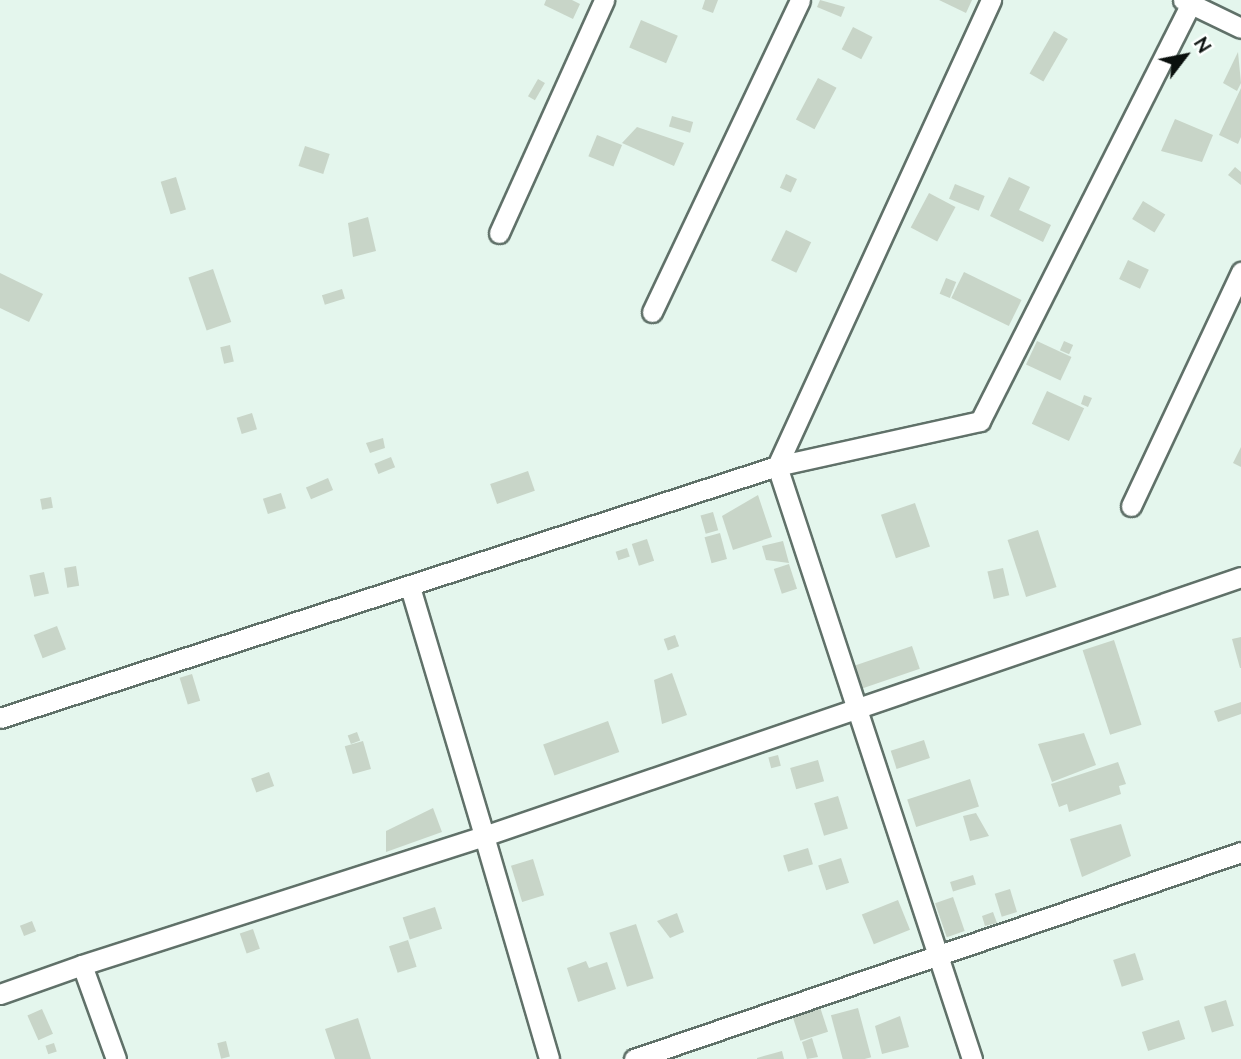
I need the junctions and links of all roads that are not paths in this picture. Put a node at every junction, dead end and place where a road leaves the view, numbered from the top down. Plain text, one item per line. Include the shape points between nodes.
1 (604, 0) edge
2 (800, 0) edge
3 (991, 0) edge
4 (1189, 1) edge
5 (1241, 28) edge
6 (499, 233) dead end
7 (1241, 272) edge
8 (652, 312) dead end
9 (777, 466) junction
10 (1131, 506) dead end
11 (1241, 577) edge
12 (410, 587) junction
13 (860, 711) junction
14 (0, 718) edge
15 (484, 836) junction
16 (1241, 852) edge
17 (937, 954) junction
18 (82, 965) junction
19 (0, 994) edge
20 (116, 1059) edge
21 (549, 1059) edge
22 (635, 1059) edge
23 (972, 1059) edge

1 - 6 street
2 - 8 street
3 - 9 street
4 - 5 street
4 - 9 street via 980,421
7 - 10 street
9 - 12 street
9 - 13 street
11 - 13 street
12 - 14 street
12 - 15 street
13 - 15 street
13 - 17 street
15 - 18 street
15 - 21 street
16 - 17 street
17 - 22 street
17 - 23 street
18 - 19 street
18 - 20 street

